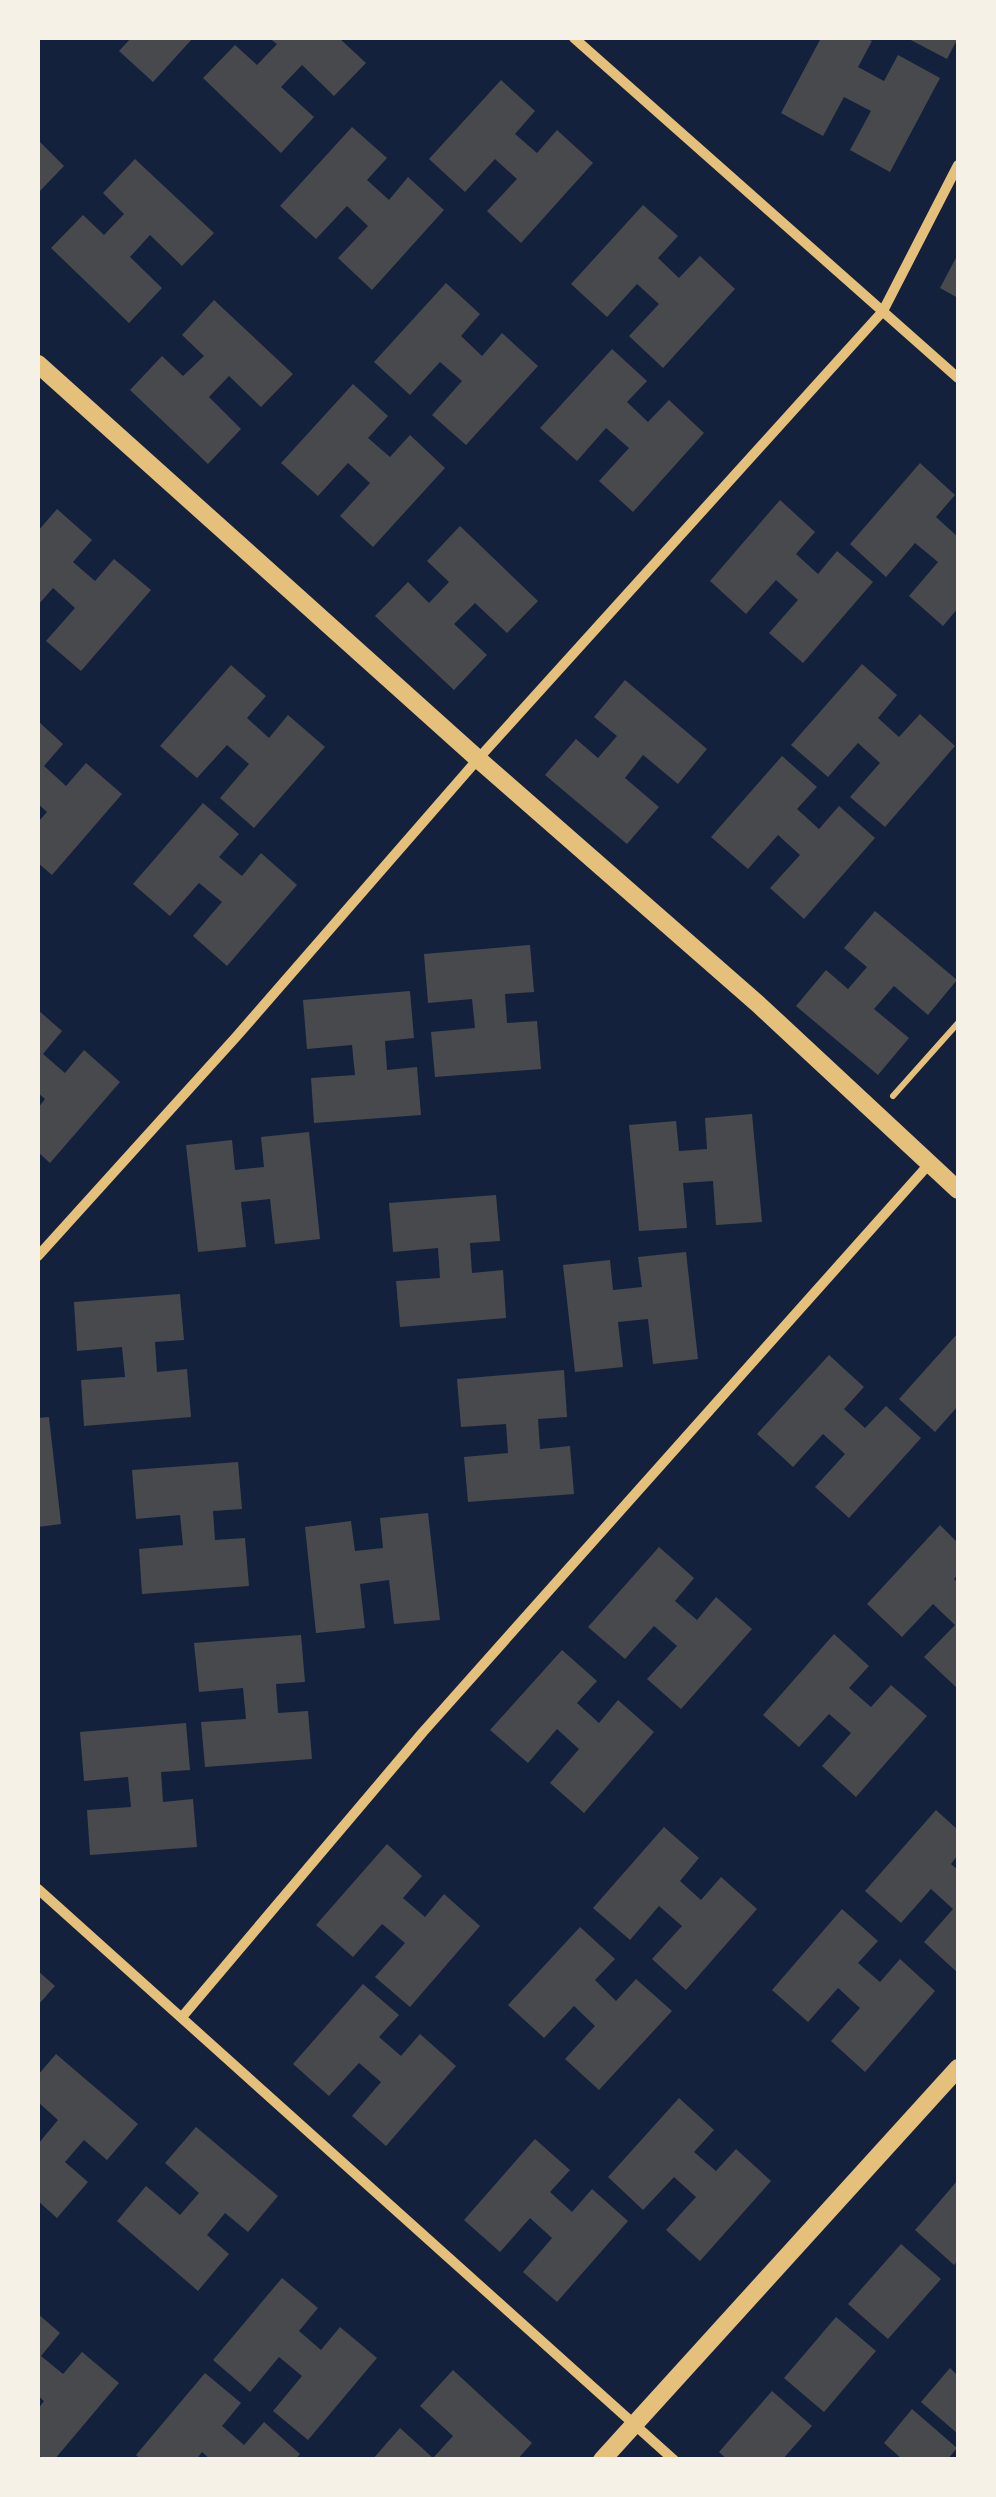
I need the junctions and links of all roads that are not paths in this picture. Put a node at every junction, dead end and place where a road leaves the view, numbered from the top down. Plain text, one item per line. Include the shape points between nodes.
1 (574, 38) edge
2 (958, 165) edge
3 (883, 311) junction
4 (38, 364) edge
5 (958, 378) edge
6 (478, 759) junction
7 (930, 1163) junction
8 (958, 1190) edge
9 (38, 1256) edge
10 (38, 1890) edge
11 (182, 2017) junction
12 (958, 2068) edge
13 (635, 2423) junction
14 (602, 2460) edge
15 (674, 2460) edge

1 - 3 street
2 - 3 street
3 - 5 street
3 - 6 street
4 - 6 street
6 - 7 street
6 - 9 street
7 - 8 street
7 - 11 street via 423,1732
10 - 11 street
11 - 13 street
12 - 13 street
13 - 14 street
13 - 15 street

